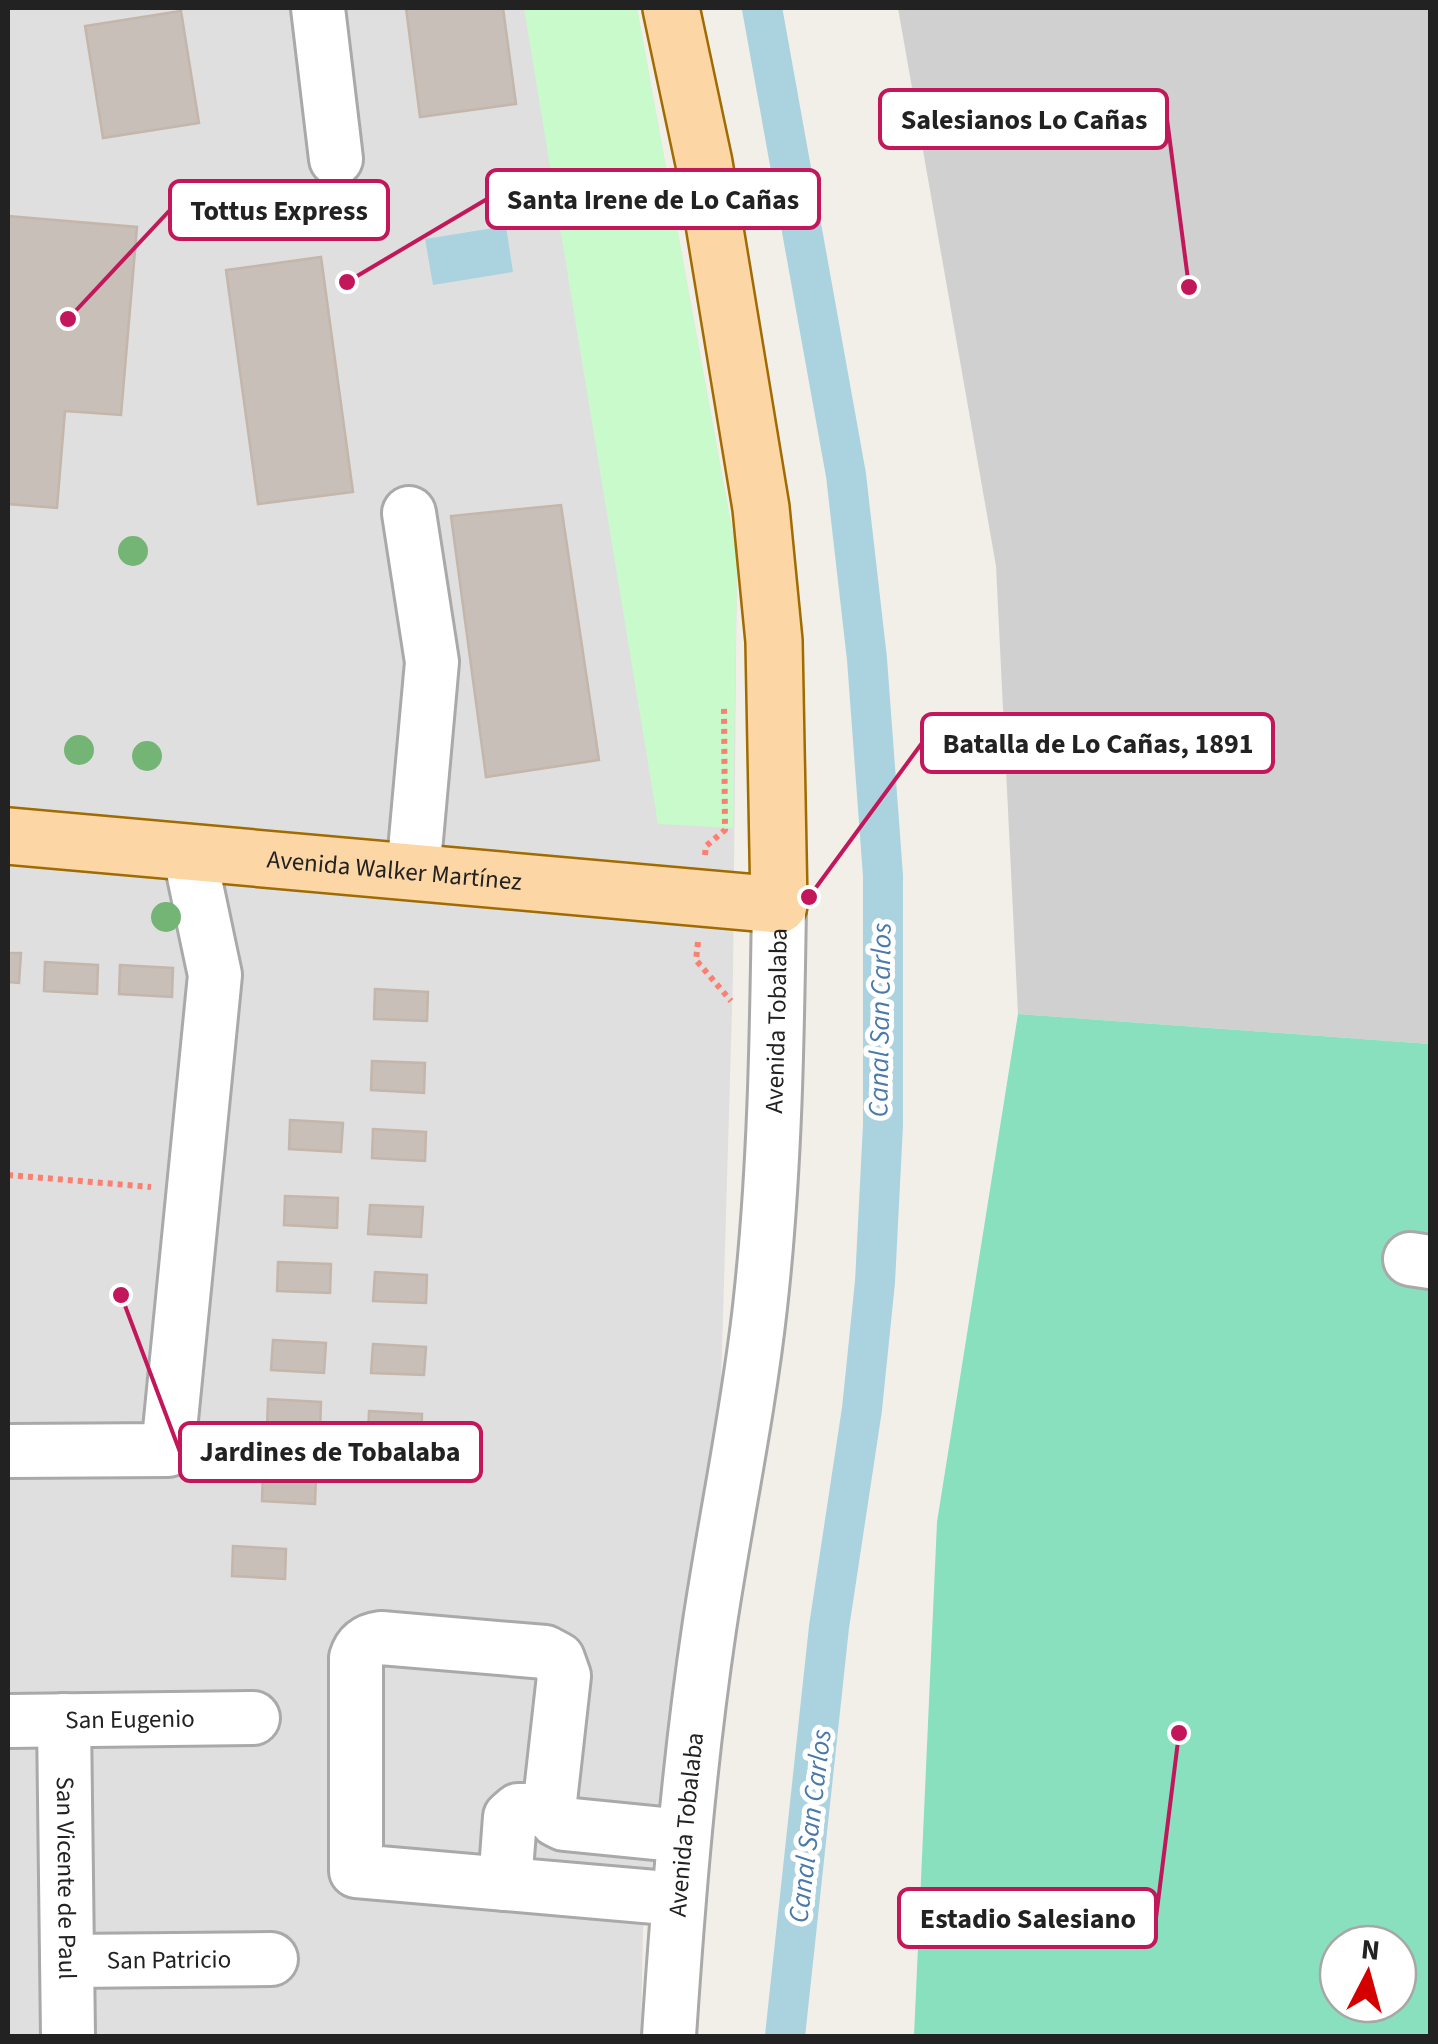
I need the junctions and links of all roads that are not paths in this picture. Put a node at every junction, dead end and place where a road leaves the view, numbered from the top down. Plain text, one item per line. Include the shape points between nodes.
1 (318, 8) edge
2 (671, 8) edge
3 (336, 160) dead end
4 (408, 513) dead end
5 (8, 836) edge
6 (189, 852) junction
7 (413, 873) junction
8 (779, 905) junction
9 (8, 1451) edge
10 (254, 1718) dead end
11 (64, 1720) junction
12 (8, 1721) edge
13 (549, 1810) junction
14 (684, 1836) junction
15 (506, 1884) junction
16 (678, 1899) junction
17 (272, 1959) dead end
18 (67, 1961) junction
19 (68, 2036) edge
20 (670, 2036) edge

1 - 3 street
2 - 8 main road, Avenida Tobalaba via 704,163 761,508 775,660
4 - 7 street via 432,662
5 - 6 main road, Avenida Walker Martínez
6 - 7 main road, Avenida Walker Martínez
6 - 9 street via 215,975 168,1450
7 - 8 main road, Avenida Walker Martínez
8 - 14 street, Avenida Tobalaba via 760,1304
10 - 11 street, San Eugenio
11 - 12 street, San Eugenio
11 - 18 street, San Vicente de Paul
13 - 14 street via 564,1824
13 - 15 street via 518,1810 510,1817
13 - 15 street via 564,1676 558,1659 545,1652 381,1638 359,1650 356,1871
14 - 16 street, Avenida Tobalaba
15 - 16 street
16 - 20 street, Avenida Tobalaba
17 - 18 street, San Patricio
18 - 19 street, San Vicente de Paul

